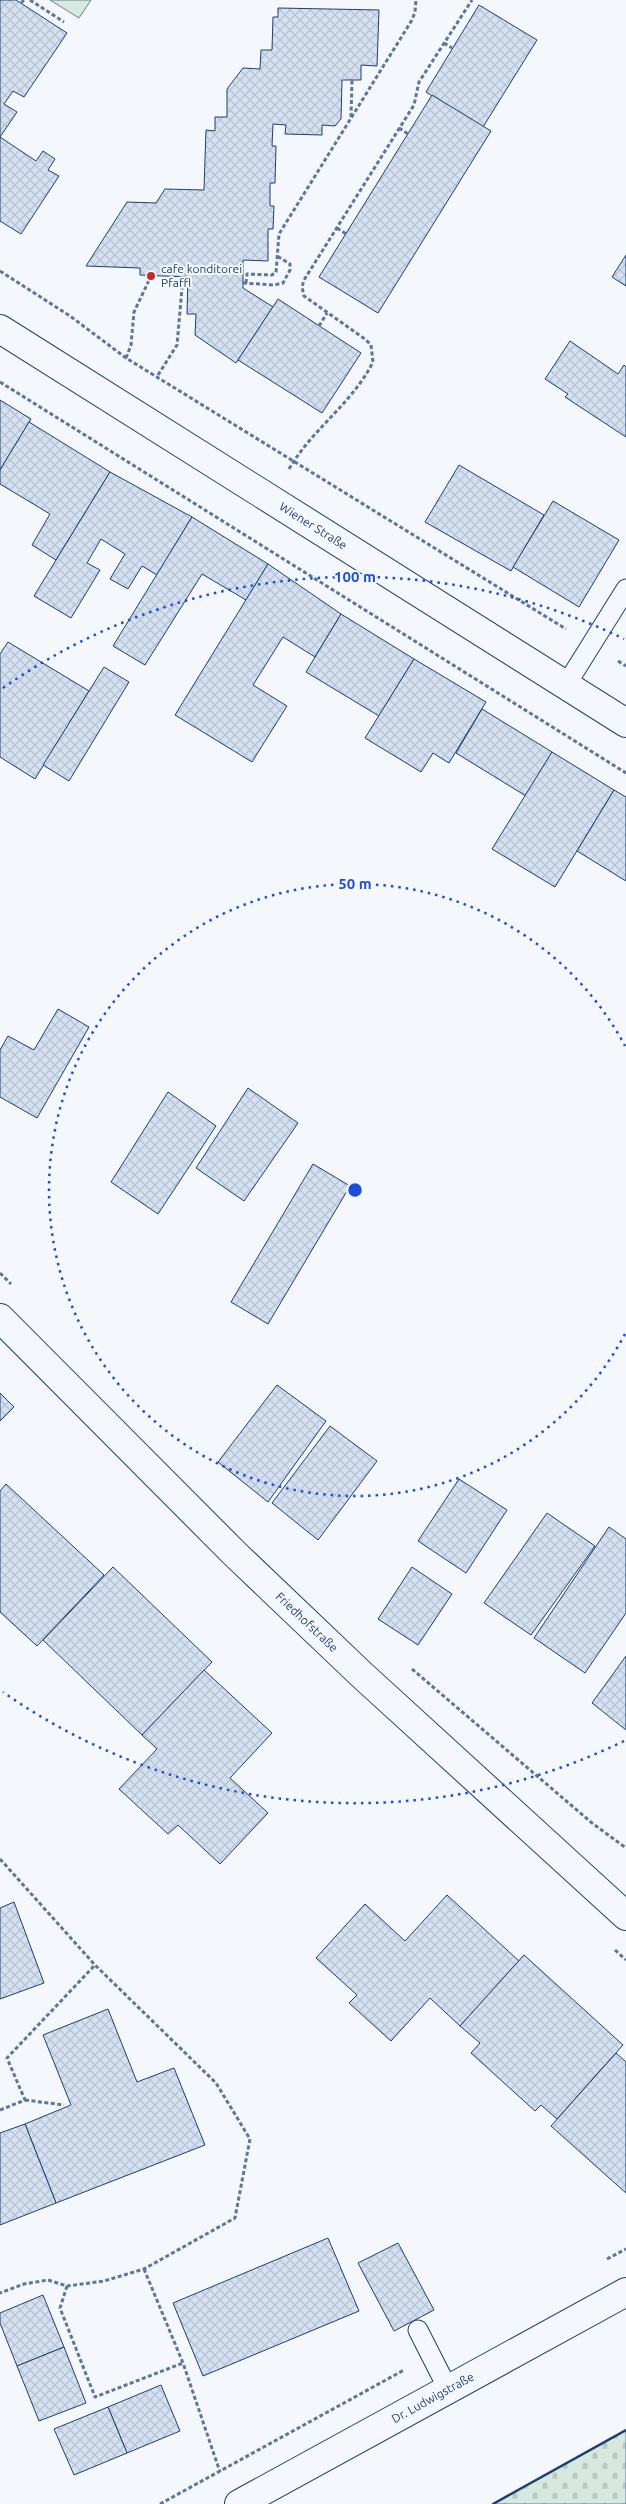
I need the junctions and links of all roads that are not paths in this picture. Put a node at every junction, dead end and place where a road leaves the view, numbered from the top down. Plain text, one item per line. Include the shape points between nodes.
1 (0, 330) edge
2 (626, 589) edge
3 (566, 685) junction
4 (626, 723) edge
5 (0, 1318) edge
6 (626, 1916) edge
7 (626, 2292) edge
8 (418, 2330) dead end
9 (448, 2389) junction
10 (239, 2504) edge

1 - 3 street, Wiener Straße
2 - 3 lane
3 - 4 street, Wiener Straße
5 - 6 street, Friedhofstraße via 362,1675
7 - 9 street, Dr. Ludwigstraße
8 - 9 lane
9 - 10 street, Dr. Ludwigstraße

